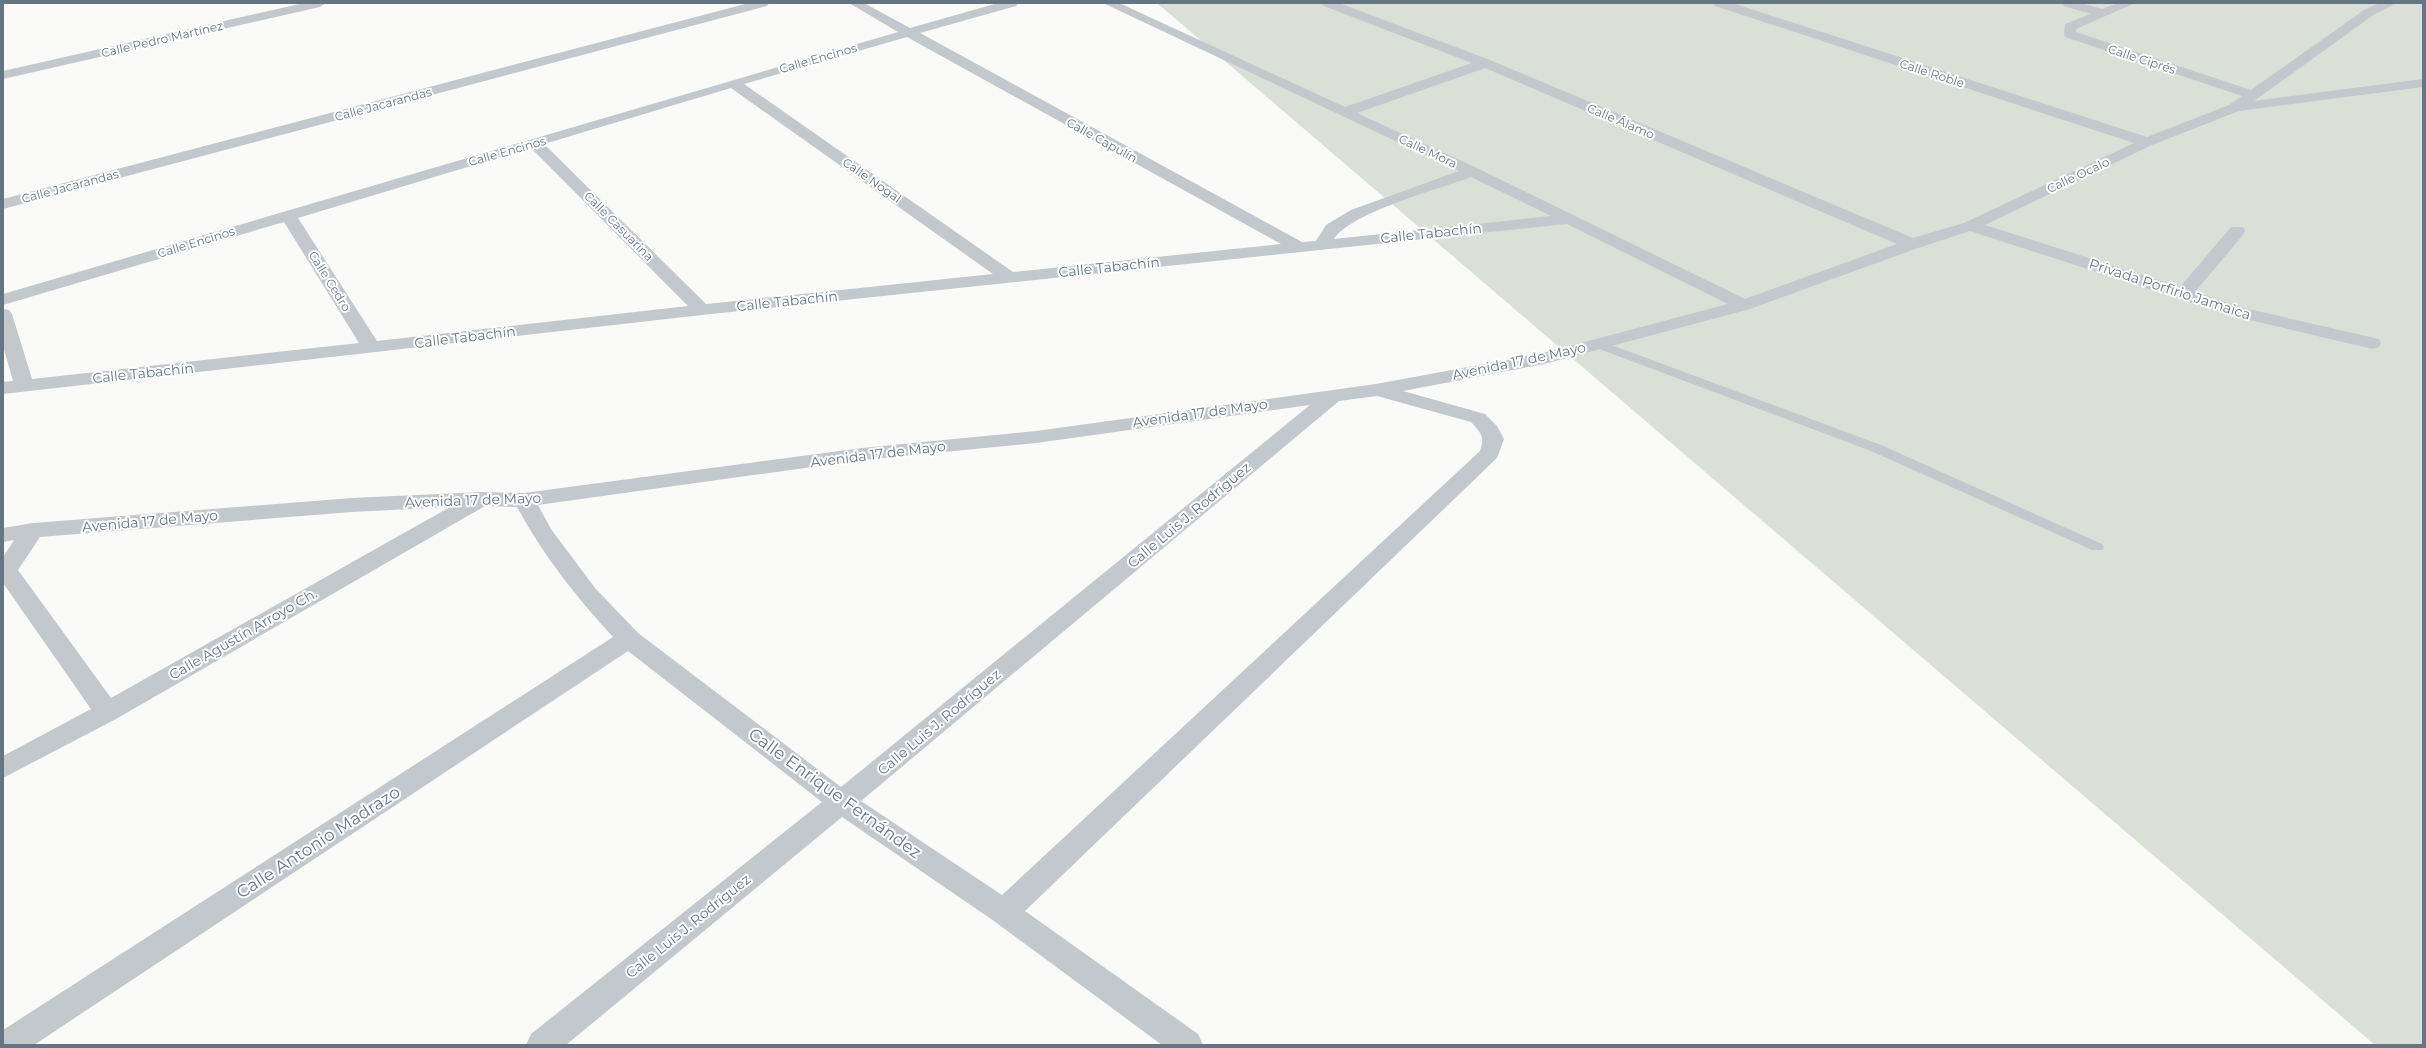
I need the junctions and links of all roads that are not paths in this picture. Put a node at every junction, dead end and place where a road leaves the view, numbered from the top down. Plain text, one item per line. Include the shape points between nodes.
1 (316, 3) edge
2 (763, 3) edge
3 (855, 3) edge
4 (1012, 3) edge
5 (1109, 3) edge
6 (1328, 3) edge
7 (1718, 3) edge
8 (2068, 3) edge
9 (2129, 3) edge
10 (2390, 3) edge
11 (2101, 12) junction
12 (906, 33) junction
13 (1485, 63) junction
14 (3, 75) edge
15 (733, 83) junction
16 (2423, 83) edge
17 (2253, 95) junction
18 (2234, 108) junction
19 (1345, 112) junction
20 (2147, 142) junction
21 (536, 143) junction
22 (1472, 172) junction
23 (3, 204) edge
24 (288, 215) junction
25 (1571, 219) junction
26 (1970, 226) junction
27 (2237, 231) dead end
28 (1912, 244) junction
29 (1321, 245) junction
30 (1298, 247) junction
31 (1010, 278) junction
32 (2184, 294) junction
33 (3, 300) edge
34 (1744, 305) junction
35 (702, 310) junction
36 (3, 314) edge
37 (2372, 343) dead end
38 (1598, 344) junction
39 (372, 348) junction
40 (24, 386) junction
41 (3, 388) edge
42 (1376, 390) junction
43 (1334, 395) junction
44 (482, 499) junction
45 (524, 500) junction
46 (33, 530) junction
47 (3, 535) edge
48 (2097, 547) dead end
49 (5, 570) edge
50 (629, 639) junction
51 (107, 712) junction
52 (3, 768) edge
53 (841, 802) junction
54 (1004, 912) junction
55 (8, 1045) edge
56 (542, 1045) edge
57 (1187, 1045) edge

1 - 14 street, Calle Pedro Martínez
2 - 23 street, Calle Jacarandas
3 - 12 street, Calle Capulín
4 - 12 street, Calle Encinos
5 - 19 street, Calle Mora
6 - 13 street, Calle Álamo
7 - 20 street, Calle Roble
8 - 11 street
9 - 11 street, Calle Ciprés
10 - 17 street, Calle Ocalo via 2368,13
11 - 17 street, Calle Ciprés via 2070,27 2070,34
12 - 15 street, Calle Encinos
12 - 30 street, Calle Capulín
13 - 19 street
13 - 28 street, Calle Álamo
15 - 21 street, Calle Encinos
15 - 31 street, Calle Nogal
16 - 18 street
17 - 18 street, Calle Ocalo
18 - 20 street, Calle Ocalo
19 - 22 street, Calle Mora
20 - 26 street, Calle Ocalo
21 - 24 street, Calle Encinos
21 - 35 street, Calle Casuarina
22 - 25 street, Calle Mora
22 - 29 street via 1357,213 1332,229
24 - 33 street, Calle Encinos
24 - 39 street, Calle Cedro
25 - 29 street, Calle Tabachín
25 - 34 street, Calle Mora
26 - 28 street, Calle Ocalo
26 - 32 street, Privada Porfirio Jamaica
27 - 32 street
28 - 34 street, Calle Ocalo
29 - 30 street, Calle Tabachín
30 - 31 street, Calle Tabachín
31 - 35 street, Calle Tabachín
32 - 37 street, Privada Porfirio Jamaica via 2273,321
34 - 38 street, Avenida 17 de Mayo
35 - 39 street, Calle Tabachín
36 - 40 street
38 - 42 street, Avenida 17 de Mayo via 1544,358
38 - 48 lane via 1876,448
39 - 40 street, Calle Tabachín
40 - 41 street, Calle Tabachín
42 - 43 street, Avenida 17 de Mayo
42 - 54 street via 1478,418 1490,430 1494,440 1490,453
43 - 45 street, Avenida 17 de Mayo via 1036,437 862,454
43 - 53 street, Calle Luis J. Rodríguez
44 - 45 street, Avenida 17 de Mayo
44 - 46 street, Avenida 17 de Mayo via 352,505
44 - 51 street, Calle Agustín Arroyo Ch.
45 - 50 street, Calle Enrique Fernández via 542,532 587,594
46 - 47 street, Avenida 17 de Mayo
46 - 49 street
49 - 51 street
50 - 53 street, Calle Enrique Fernández
50 - 55 street, Calle Antonio Madrazo
51 - 52 street, Calle Agustín Arroyo Ch.
53 - 54 street, Calle Enrique Fernández
53 - 56 street, Calle Luis J. Rodríguez
54 - 57 street, Calle Enrique Fernández

